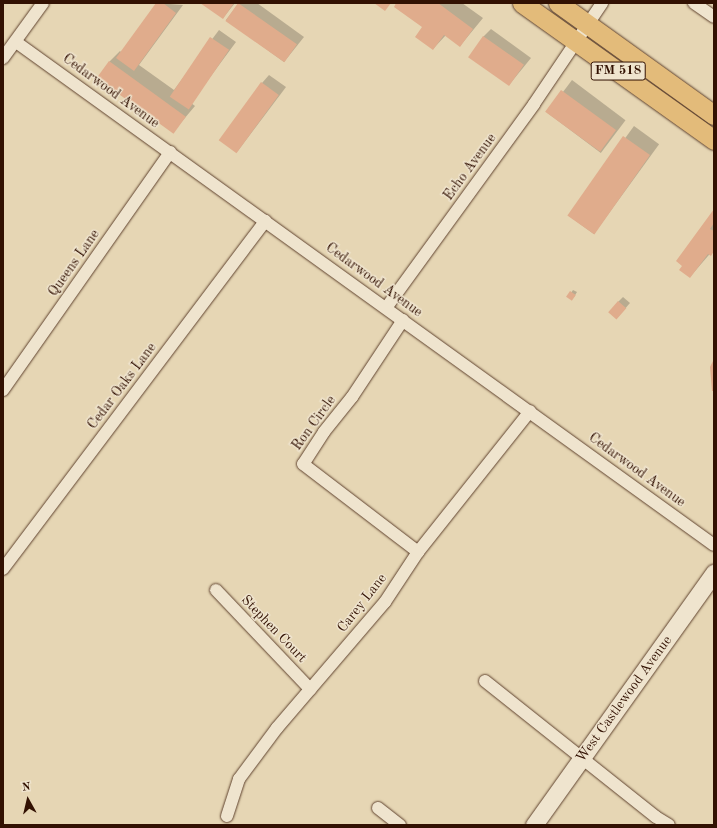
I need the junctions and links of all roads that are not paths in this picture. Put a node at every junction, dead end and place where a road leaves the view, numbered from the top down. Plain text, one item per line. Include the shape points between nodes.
1 (43, 3) edge
2 (522, 3) edge
3 (558, 3) edge
4 (602, 3) edge
5 (694, 3) edge
6 (714, 17) edge
7 (587, 24) junction
8 (16, 42) junction
9 (577, 42) junction
10 (3, 58) edge
11 (714, 115) edge
12 (714, 140) edge
13 (170, 152) junction
14 (265, 221) junction
15 (386, 308) junction
16 (403, 320) junction
17 (3, 390) edge
18 (530, 411) junction
19 (714, 545) edge
20 (418, 552) junction
21 (3, 569) edge
22 (714, 573) edge
23 (216, 590) dead end
24 (485, 681) dead end
25 (310, 689) junction
26 (582, 758) junction
27 (378, 808) dead end
28 (227, 816) dead end
29 (400, 825) edge
30 (534, 825) edge
31 (669, 825) edge

1 - 8 street
2 - 9 main road, FM 518
3 - 7 main road, FM 518
4 - 7 street, Echo Avenue
5 - 6 street
7 - 9 street, Echo Avenue
7 - 11 main road, FM 518
8 - 10 street
8 - 13 street, Cedarwood Avenue
9 - 12 main road, FM 518
9 - 15 street, Echo Avenue
13 - 14 street, Cedarwood Avenue
13 - 17 street, Queens Lane
14 - 15 street, Cedarwood Avenue
14 - 21 street, Cedar Oaks Lane
15 - 16 street, Cedarwood Avenue
16 - 18 street, Cedarwood Avenue
16 - 20 street, Ron Circle via 352,397 303,464
18 - 19 street, Cedarwood Avenue
18 - 20 street, Carey Lane
20 - 25 street, Carey Lane via 385,602
22 - 26 street, West Castlewood Avenue
23 - 25 street, Stephen Court
24 - 26 street
25 - 28 street, Carey Lane via 239,779
26 - 30 street, West Castlewood Avenue
26 - 31 street
27 - 29 street

